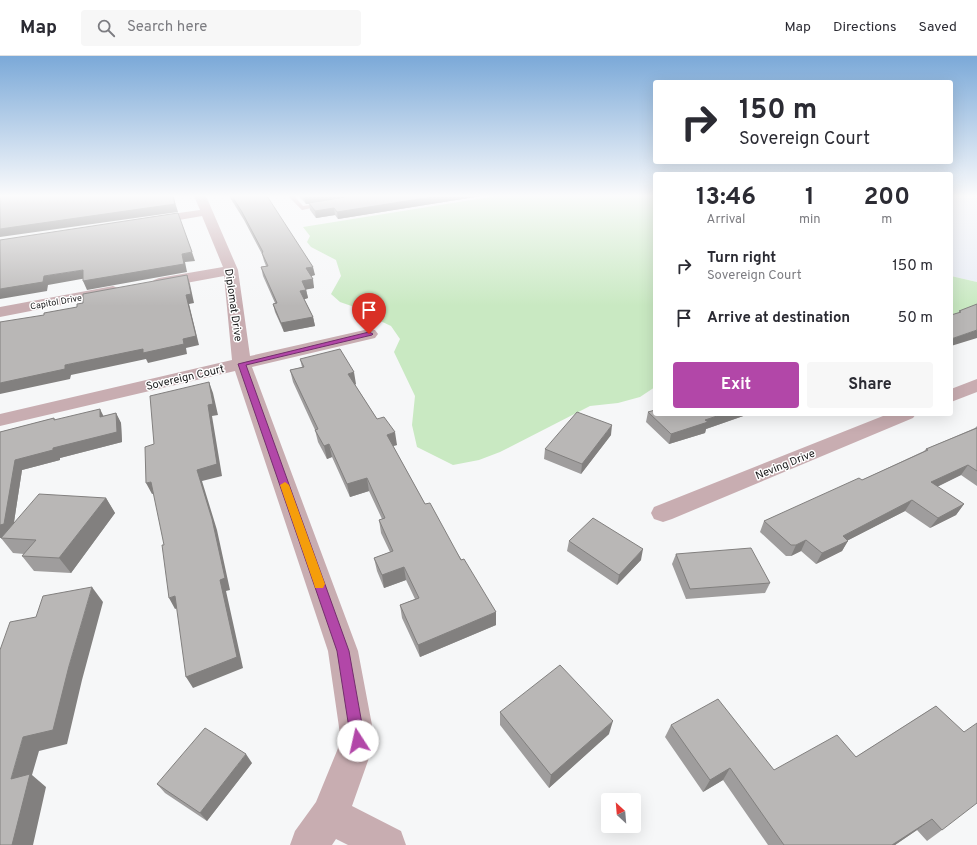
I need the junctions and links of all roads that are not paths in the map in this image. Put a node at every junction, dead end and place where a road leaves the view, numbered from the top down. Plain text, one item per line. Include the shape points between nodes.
1 (215, 233) edge
2 (230, 270) junction
3 (146, 285) edge
4 (131, 288) edge
5 (0, 312) edge
6 (369, 334) dead end
7 (242, 364) junction
8 (977, 385) edge
9 (953, 395) edge
10 (901, 416) edge
11 (0, 420) edge
12 (663, 514) dead end
13 (330, 815) junction
14 (309, 845) edge
15 (387, 845) edge

1 - 2 street, Diplomat Drive
2 - 3 street
2 - 7 street, Diplomat Drive
4 - 5 street, Capitol Drive
6 - 7 street, Sovereign Court
7 - 11 street, Sovereign Court
7 - 13 street, Diplomat Drive via 343,651 358,741
8 - 9 street
10 - 12 street, Neving Drive
13 - 14 street, Diplomat Drive
13 - 15 street

